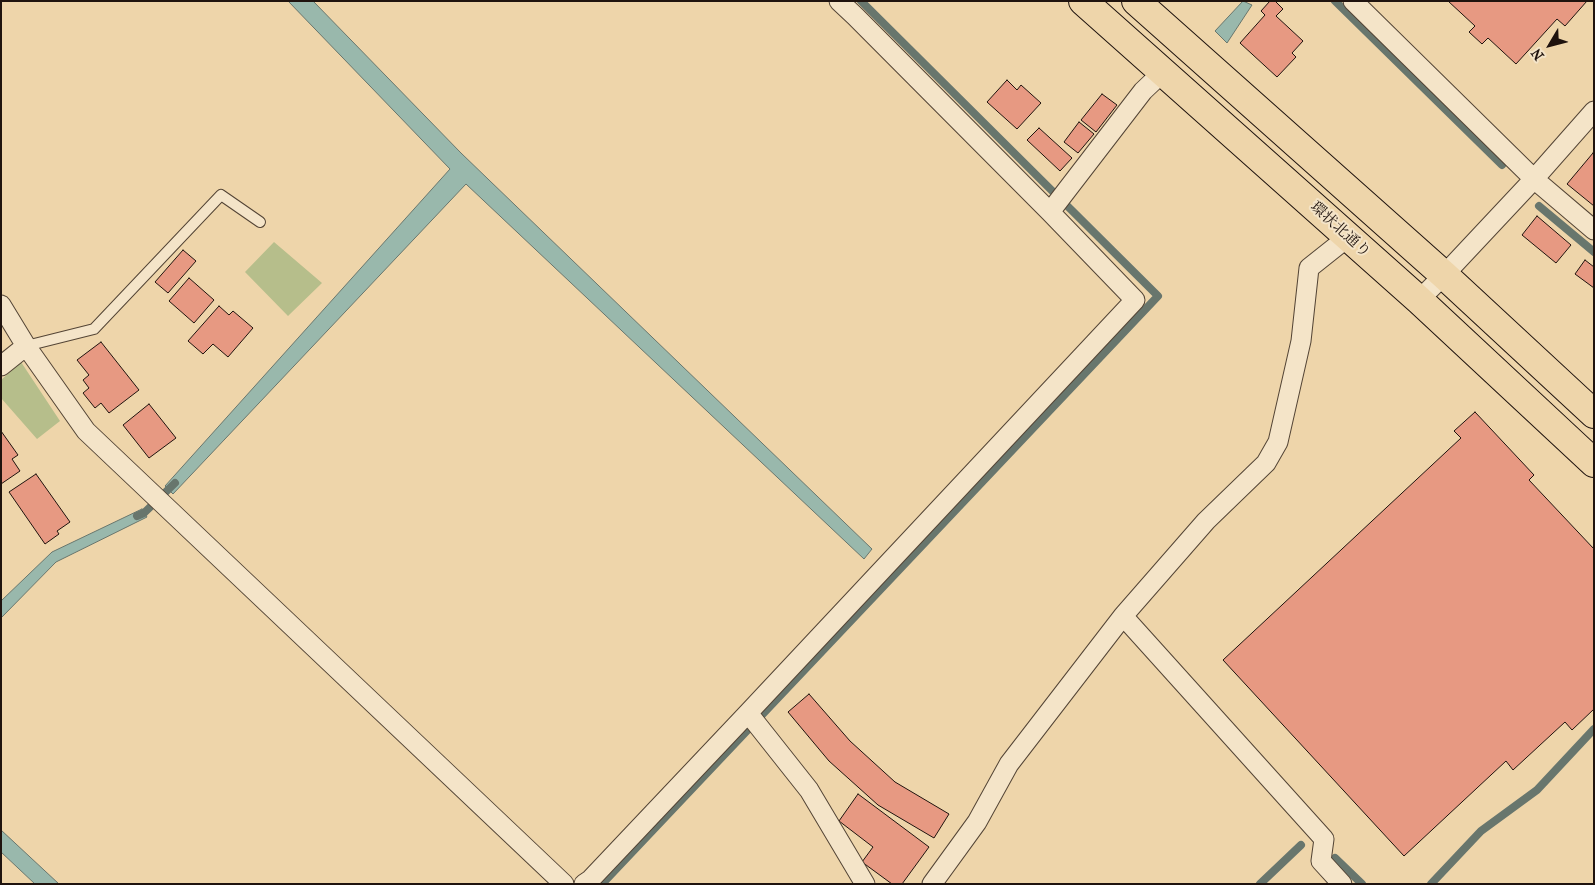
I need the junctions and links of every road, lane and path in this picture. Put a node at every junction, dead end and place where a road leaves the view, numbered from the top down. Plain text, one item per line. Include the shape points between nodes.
1 (838, 1) edge
2 (1082, 1) edge
3 (1136, 1) edge
4 (1353, 1) edge
5 (1163, 72) junction
6 (1594, 111) edge
7 (1534, 179) junction
8 (1050, 212) junction
9 (260, 222) dead end
10 (1594, 230) edge
11 (1348, 237) junction
12 (1444, 275) junction
13 (1418, 300) junction
14 (1, 305) edge
15 (26, 346) junction
16 (1, 366) edge
17 (1594, 414) edge
18 (1594, 463) edge
19 (1123, 616) junction
20 (748, 713) junction
21 (564, 884) edge
22 (584, 884) edge
23 (865, 884) edge
24 (932, 884) edge
25 (1342, 884) edge

1 - 8 street
2 - 5 highway, 環状北通り
3 - 12 highway
4 - 7 street
5 - 8 street via 1143,91
5 - 11 highway, 環状北通り
6 - 7 street
7 - 10 street
7 - 12 street
8 - 20 street via 1135,300
9 - 15 lane via 221,196 94,329
11 - 13 highway, 環状北通り
11 - 19 street via 1309,268 1301,341 1278,442 1266,463 1206,521
12 - 13 street
12 - 17 highway
13 - 18 highway, 環状北通り
14 - 15 street
15 - 16 street
15 - 21 street via 86,431
19 - 24 street via 1009,764 977,822
19 - 25 street via 1324,839 1321,861
20 - 22 street
20 - 23 street via 809,790

